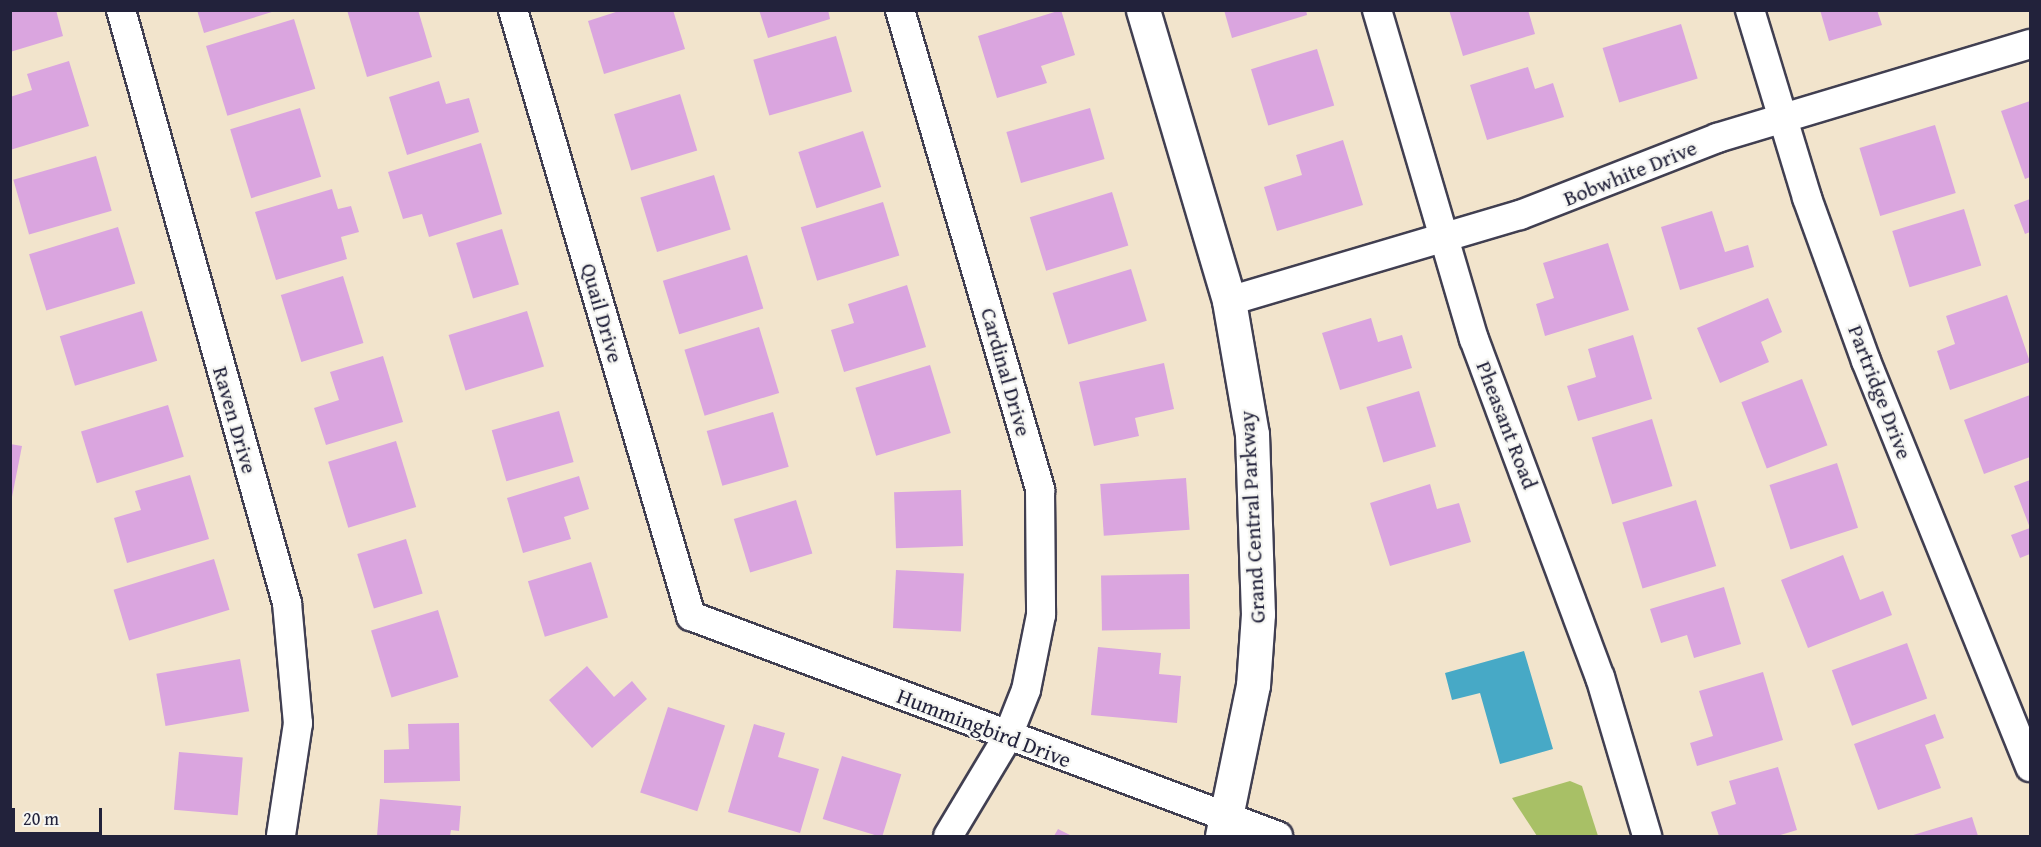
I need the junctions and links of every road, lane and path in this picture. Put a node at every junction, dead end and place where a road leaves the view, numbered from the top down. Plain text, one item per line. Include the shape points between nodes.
1 (121, 10) edge
2 (513, 10) edge
3 (900, 10) edge
4 (1143, 10) edge
5 (1377, 10) edge
6 (1749, 10) edge
7 (2031, 44) edge
8 (1781, 118) junction
9 (1444, 239) junction
10 (1229, 301) junction
11 (691, 616) joint
12 (1007, 738) junction
13 (2031, 767) edge
14 (1225, 827) edge
15 (281, 837) edge
16 (948, 837) edge
17 (1278, 837) edge
18 (1647, 837) edge

1 - 15 street, Raven Drive via 287,603 298,723
2 - 11 street, Quail Drive
3 - 12 street, Cardinal Drive via 1040,490 1041,615 1026,690
4 - 10 street, Grand Central Parkway
5 - 9 street, Pheasant Road
6 - 8 street, Partridge Drive
7 - 8 street, Bobwhite Drive
8 - 9 street, Bobwhite Drive
8 - 13 street, Partridge Drive via 1866,361
9 - 10 street, Bobwhite Drive
9 - 18 street, Pheasant Road via 1474,339 1600,677
10 - 14 street, Grand Central Parkway via 1252,434 1258,614 1253,685
11 - 12 street, Hummingbird Drive
12 - 14 street, Hummingbird Drive
12 - 16 street, Cardinal Drive
14 - 17 street, Hummingbird Drive

